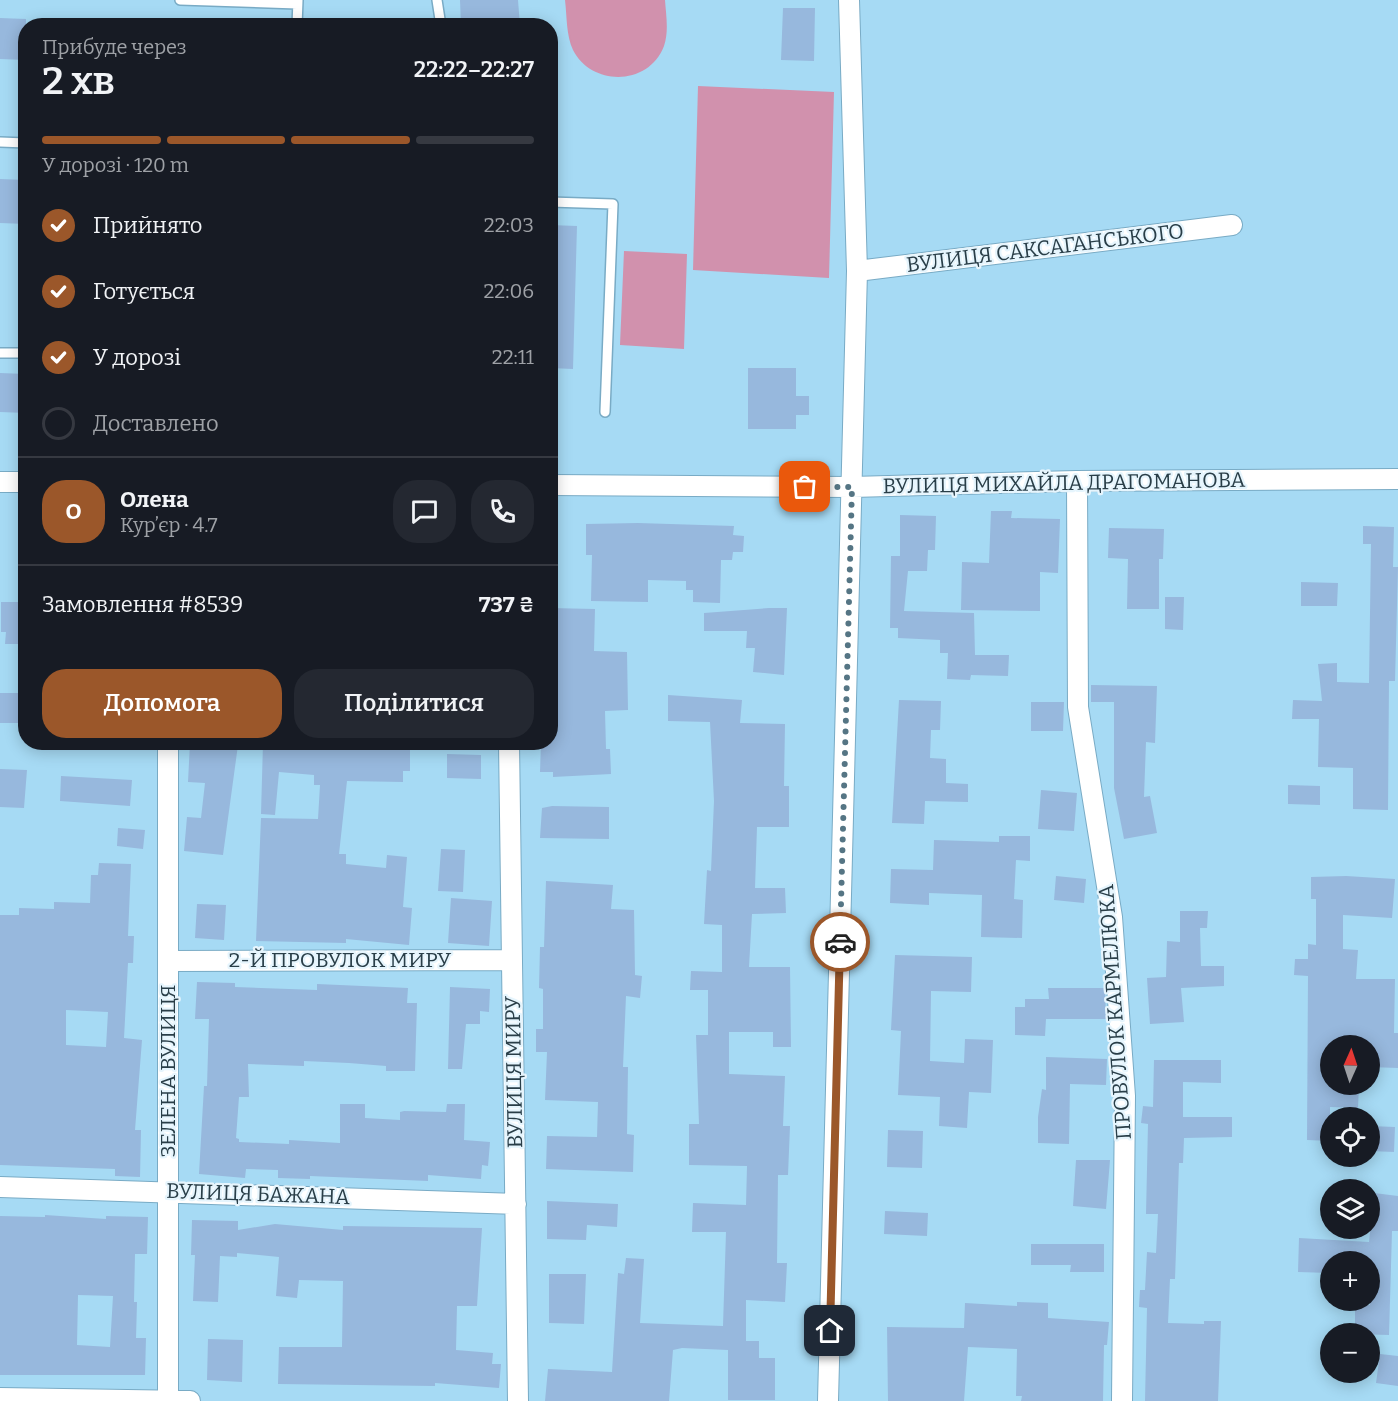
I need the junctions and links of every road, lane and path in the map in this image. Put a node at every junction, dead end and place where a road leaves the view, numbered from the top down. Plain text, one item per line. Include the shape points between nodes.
1 (180, 0) edge
2 (437, 0) edge
3 (849, 0) edge
4 (298, 2) edge
5 (297, 18) edge
6 (440, 18) edge
7 (0, 142) edge
8 (18, 143) edge
9 (558, 202) edge
10 (1232, 225) dead end
11 (857, 271) junction
12 (0, 352) edge
13 (18, 353) edge
14 (605, 412) dead end
15 (1398, 479) edge
16 (1077, 481) junction
17 (0, 482) edge
18 (18, 482) edge
19 (558, 484) edge
20 (852, 487) junction
21 (168, 750) edge
22 (509, 750) edge
23 (512, 960) junction
24 (168, 961) junction
25 (0, 1187) edge
26 (168, 1191) junction
27 (516, 1204) junction
28 (0, 1398) edge
29 (168, 1400) edge
30 (190, 1401) edge
31 (518, 1401) edge
32 (828, 1401) edge
33 (1122, 1401) edge

1 - 4 lane
2 - 6 lane
3 - 11 street
4 - 5 lane
7 - 8 lane
9 - 14 lane via 613,204
10 - 11 street, ВУЛИЦЯ САКСАГАНСЬКОГО
11 - 20 street
12 - 13 lane
15 - 16 street, ВУЛИЦЯ МИХАЙЛА ДРАГОМАНОВА
16 - 20 street, ВУЛИЦЯ МИХАЙЛА ДРАГОМАНОВА
16 - 33 street, ПРОВУЛОК КАРМЕЛЮКА via 1078,707 1112,916 1125,1096
17 - 18 street
19 - 20 street, ВУЛИЦЯ МИХАЙЛА ДРАГОМАНОВА
20 - 32 street
21 - 24 street, ЗЕЛЕНА ВУЛИЦЯ
22 - 23 street, ВУЛИЦЯ МИРУ
23 - 24 street, 2-Й ПРОВУЛОК МИРУ
23 - 27 street, ВУЛИЦЯ МИРУ
24 - 26 street, ЗЕЛЕНА ВУЛИЦЯ
25 - 26 street, ВУЛИЦЯ БАЖАНА
26 - 27 street, ВУЛИЦЯ БАЖАНА
26 - 29 street, ЗЕЛЕНА ВУЛИЦЯ
27 - 31 street, ВУЛИЦЯ МИРУ
28 - 29 street
29 - 30 street

